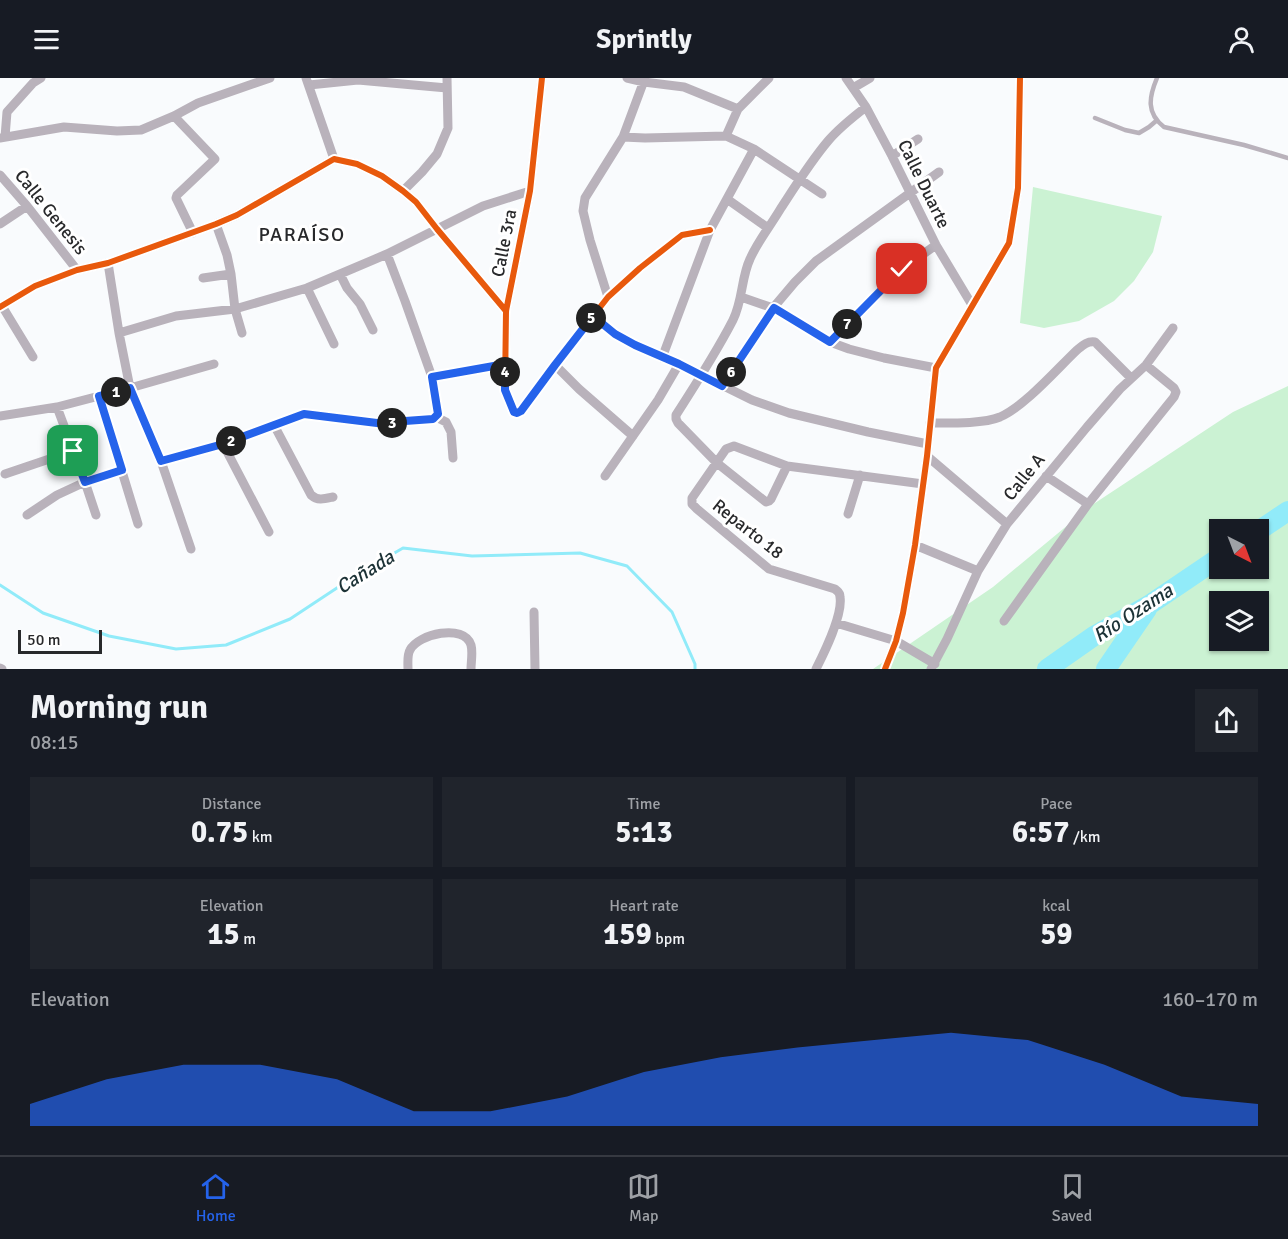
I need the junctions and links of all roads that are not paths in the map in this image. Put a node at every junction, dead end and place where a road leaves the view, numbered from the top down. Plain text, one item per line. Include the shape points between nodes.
1 (41, 78) edge
2 (270, 78) edge
3 (542, 78) edge
4 (627, 78) edge
5 (769, 78) edge
6 (846, 78) edge
7 (870, 78) edge
8 (1020, 78) edge
9 (1157, 78) edge
10 (365, 79) edge
11 (644, 80) edge
12 (307, 81) edge
13 (686, 82) edge
14 (447, 83) edge
15 (853, 88) junction
16 (866, 107) junction
17 (738, 109) junction
18 (174, 116) junction
19 (1095, 118) dead end
20 (1156, 121) junction
21 (726, 136) junction
22 (623, 137) junction
23 (3, 138) edge
24 (918, 139) dead end
25 (754, 149) junction
26 (892, 156) junction
27 (1288, 158) edge
28 (334, 159) junction
29 (939, 172) dead end
30 (0, 175) edge
31 (800, 180) junction
32 (403, 191) junction
33 (530, 191) junction
34 (910, 193) junction
35 (822, 194) dead end
36 (727, 199) junction
37 (27, 206) junction
38 (0, 224) edge
39 (216, 224) junction
40 (768, 228) junction
41 (437, 229) junction
42 (710, 230) junction
43 (193, 233) junction
44 (936, 245) junction
45 (387, 254) junction
46 (108, 263) junction
47 (77, 270) junction
48 (231, 274) junction
49 (340, 274) junction
50 (203, 278) dead end
51 (307, 288) junction
52 (608, 297) junction
53 (741, 297) junction
54 (972, 305) junction
55 (1, 307) edge
56 (774, 308) junction
57 (235, 309) junction
58 (506, 311) junction
59 (593, 316) junction
60 (1173, 328) dead end
61 (373, 330) dead end
62 (119, 333) junction
63 (242, 333) dead end
64 (830, 342) junction
65 (334, 344) dead end
66 (33, 357) dead end
67 (662, 358) junction
68 (214, 364) dead end
69 (505, 364) junction
70 (679, 364) junction
71 (555, 365) junction
72 (1146, 365) junction
73 (936, 368) junction
74 (701, 375) junction
75 (432, 377) junction
76 (1131, 378) junction
77 (722, 386) junction
78 (130, 388) junction
79 (99, 396) junction
80 (57, 407) junction
81 (0, 416) edge
82 (436, 417) junction
83 (930, 423) junction
84 (274, 425) junction
85 (633, 436) junction
86 (223, 444) junction
87 (928, 444) junction
88 (73, 451) junction
89 (927, 456) junction
90 (453, 458) dead end
91 (161, 461) junction
92 (717, 463) junction
93 (787, 466) junction
94 (122, 470) junction
95 (5, 474) dead end
96 (860, 475) junction
97 (605, 476) dead end
98 (1047, 476) junction
99 (85, 482) junction
100 (923, 484) junction
101 (333, 497) dead end
102 (1088, 504) junction
103 (96, 514) dead end
104 (848, 514) dead end
105 (27, 515) dead end
106 (138, 524) dead end
107 (1007, 524) junction
108 (269, 532) dead end
109 (915, 545) junction
110 (191, 549) dead end
111 (978, 571) junction
112 (534, 612) dead end
113 (1004, 621) dead end
114 (836, 623) junction
115 (896, 641) junction
116 (933, 666) edge
117 (408, 669) edge
118 (471, 669) edge
119 (535, 669) edge
120 (816, 669) edge
121 (885, 669) edge

1 - 23 street via 7,112
2 - 18 street via 198,103
3 - 33 street, Calle 3ra
4 - 11 street
5 - 17 street
6 - 15 street, Calle Duarte
7 - 15 street
8 - 54 street via 1018,188 1009,243
9 - 20 lane via 1150,96
10 - 12 street
10 - 14 street
11 - 13 street
11 - 22 street
12 - 28 street
13 - 17 street
14 - 32 street via 448,128 437,154
15 - 16 street, Calle Duarte
16 - 26 street, Calle Duarte
16 - 31 street via 829,140
17 - 21 street
18 - 23 street via 141,130 64,127
18 - 43 street via 215,159 177,195
19 - 20 lane via 1139,133
20 - 27 lane via 1164,127
21 - 22 street
21 - 25 street
22 - 52 street via 585,198 583,211
24 - 26 street
25 - 31 street
25 - 36 street
26 - 34 street, Calle Duarte
28 - 32 street via 357,164
28 - 39 street
29 - 34 street
30 - 37 street, Calle Genesis
31 - 35 street
31 - 40 street
32 - 41 street
33 - 41 street via 483,206
33 - 58 street, Calle 3ra
34 - 44 street, Calle Duarte
34 - 56 street via 816,261
36 - 40 street
36 - 42 street
37 - 38 street
37 - 47 street, Calle Genesis
39 - 43 street
39 - 48 street
40 - 53 street via 750,258
41 - 45 street
41 - 58 street
42 - 52 street via 682,234
42 - 67 street
43 - 46 street
44 - 54 street, Calle Duarte
44 - 64 street via 902,269
45 - 49 street
45 - 75 street
46 - 47 street
46 - 62 street
47 - 55 street via 35,286
48 - 50 street
48 - 57 street
49 - 51 street
49 - 61 street
51 - 57 street
51 - 65 street
52 - 59 street
53 - 56 street
53 - 74 street
54 - 73 street
55 - 66 street
56 - 64 street
56 - 77 street
57 - 62 street via 176,316
57 - 63 street
58 - 69 street, Calle 3ra
59 - 67 street via 615,334
59 - 71 street
60 - 72 street, Calle A
62 - 78 street
64 - 73 street
67 - 70 street
68 - 78 street
69 - 71 street, Calle 3ra via 505,390 517,413
69 - 75 street
70 - 74 street
70 - 85 street
71 - 85 street
72 - 76 street, Calle A
72 - 102 street via 1174,388 1174,397
73 - 83 street
74 - 77 street
74 - 92 street via 676,418
75 - 82 street
76 - 83 street via 1090,341 1023,402 998,418
76 - 98 street, Calle A
77 - 87 street via 789,413
78 - 79 street
78 - 91 street
79 - 80 street
79 - 94 street
80 - 81 street
80 - 88 street
82 - 84 street via 383,423 304,414
82 - 90 street via 447,422
83 - 87 street
84 - 86 street
84 - 101 street via 311,495 321,500
85 - 97 street
86 - 91 street
86 - 108 street
87 - 89 street
88 - 95 street
88 - 99 street
89 - 100 street
89 - 107 street
91 - 110 street
92 - 93 street via 726,449 734,446
92 - 93 street via 766,501 771,500
92 - 114 street, Reparto 18 via 692,498 692,504 769,569 839,592
93 - 96 street
94 - 99 street
94 - 106 street
96 - 100 street
96 - 104 street
98 - 102 street
98 - 107 street, Calle A
99 - 103 street
99 - 105 street
100 - 109 street
102 - 113 street
107 - 111 street, Calle A
109 - 111 street
109 - 115 street
111 - 116 street, Calle A
112 - 119 street
114 - 115 street
114 - 120 street, Reparto 18
115 - 116 street
115 - 121 street
117 - 118 street via 410,650 415,644 441,632 461,634 467,639 471,645

